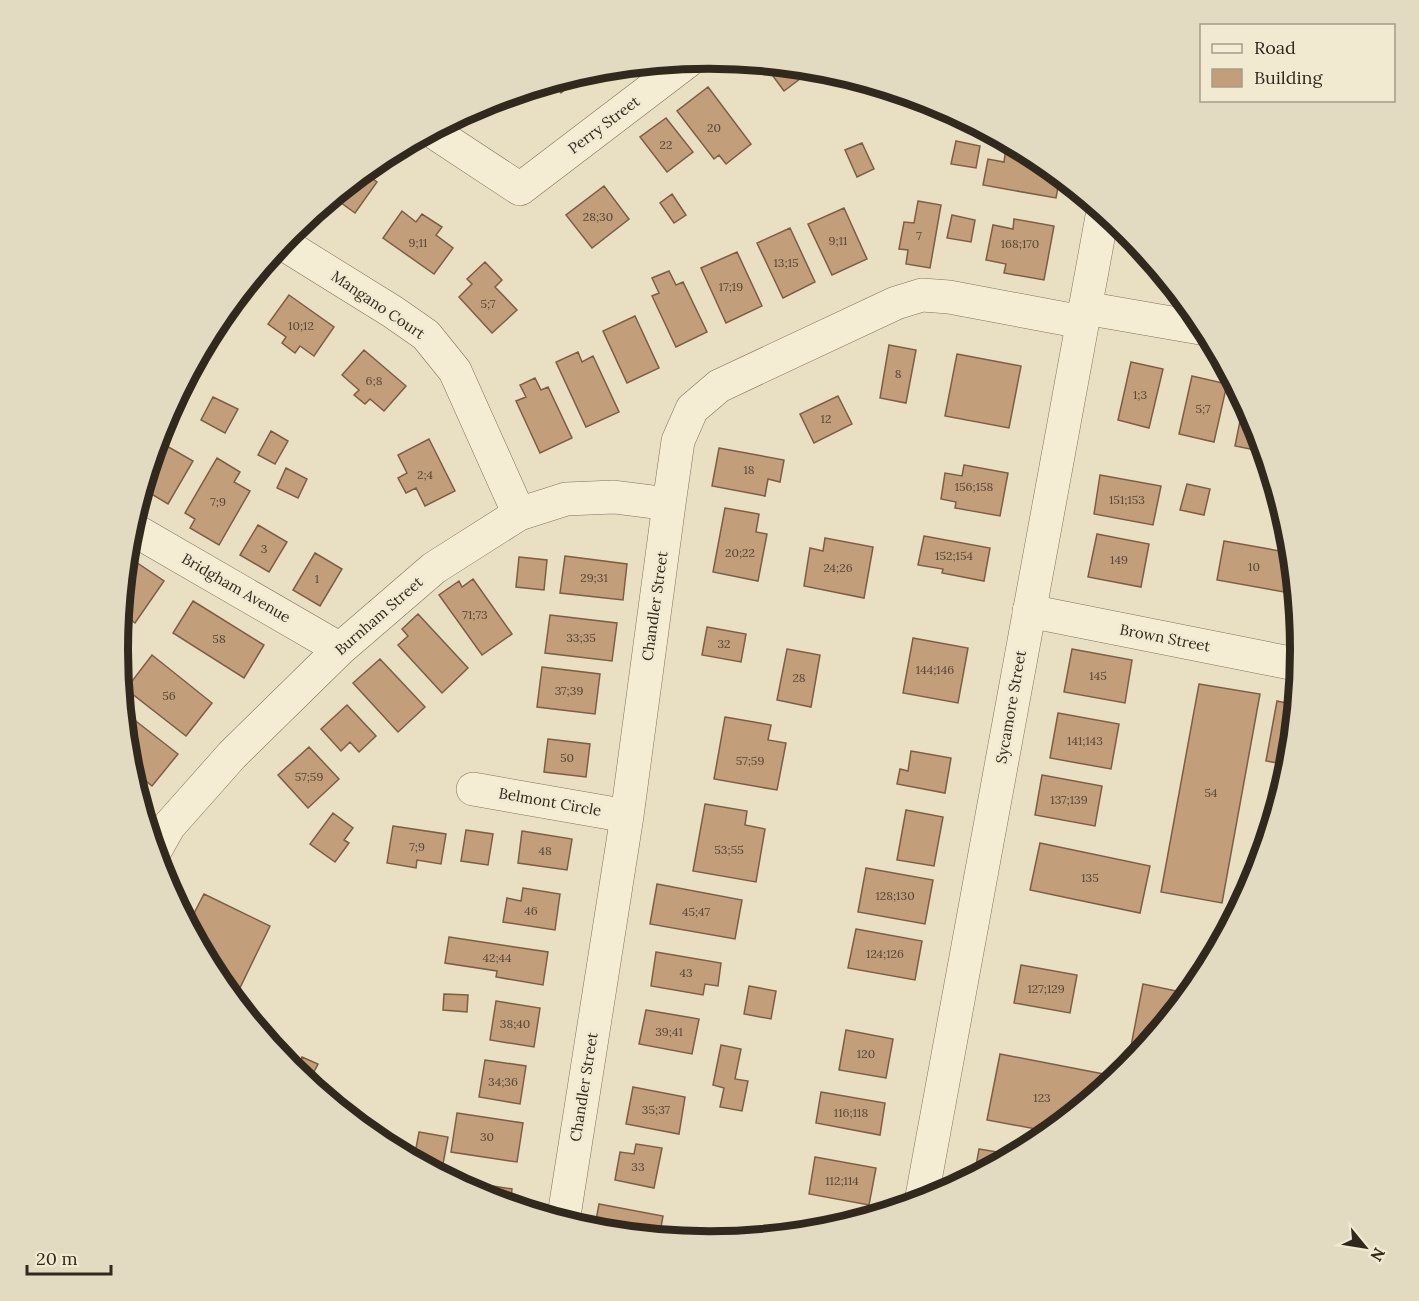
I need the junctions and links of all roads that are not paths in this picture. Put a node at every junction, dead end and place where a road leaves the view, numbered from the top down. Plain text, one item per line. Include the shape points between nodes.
1 (671, 70) edge
2 (439, 136) edge
3 (1101, 221) edge
4 (290, 248) edge
5 (1084, 315) junction
6 (1193, 328) edge
7 (669, 504) junction
8 (519, 514) junction
9 (140, 533) edge
10 (1029, 611) junction
11 (340, 648) junction
12 (1291, 663) edge
13 (473, 789) dead end
14 (627, 816) junction
15 (161, 841) edge
16 (923, 1191) edge
17 (564, 1213) edge

1 - 2 street, Perry Street via 520,189
3 - 5 street, Sycamore Street
4 - 8 street, Mangano Court via 426,335 455,371
5 - 6 street, Chandler Street
5 - 7 street, Chandler Street via 922,295 896,303 719,386 692,409 678,441
5 - 10 street, Sycamore Street
7 - 8 street, Burnham Street via 614,497 566,499
7 - 14 street, Chandler Street
8 - 11 street, Burnham Street via 434,568
9 - 11 street, Bridgham Avenue
10 - 12 street, Brown Street
10 - 16 street, Sycamore Street
11 - 15 street, Burnham Street via 232,755 169,826
13 - 14 street, Belmont Circle
14 - 17 street, Chandler Street

